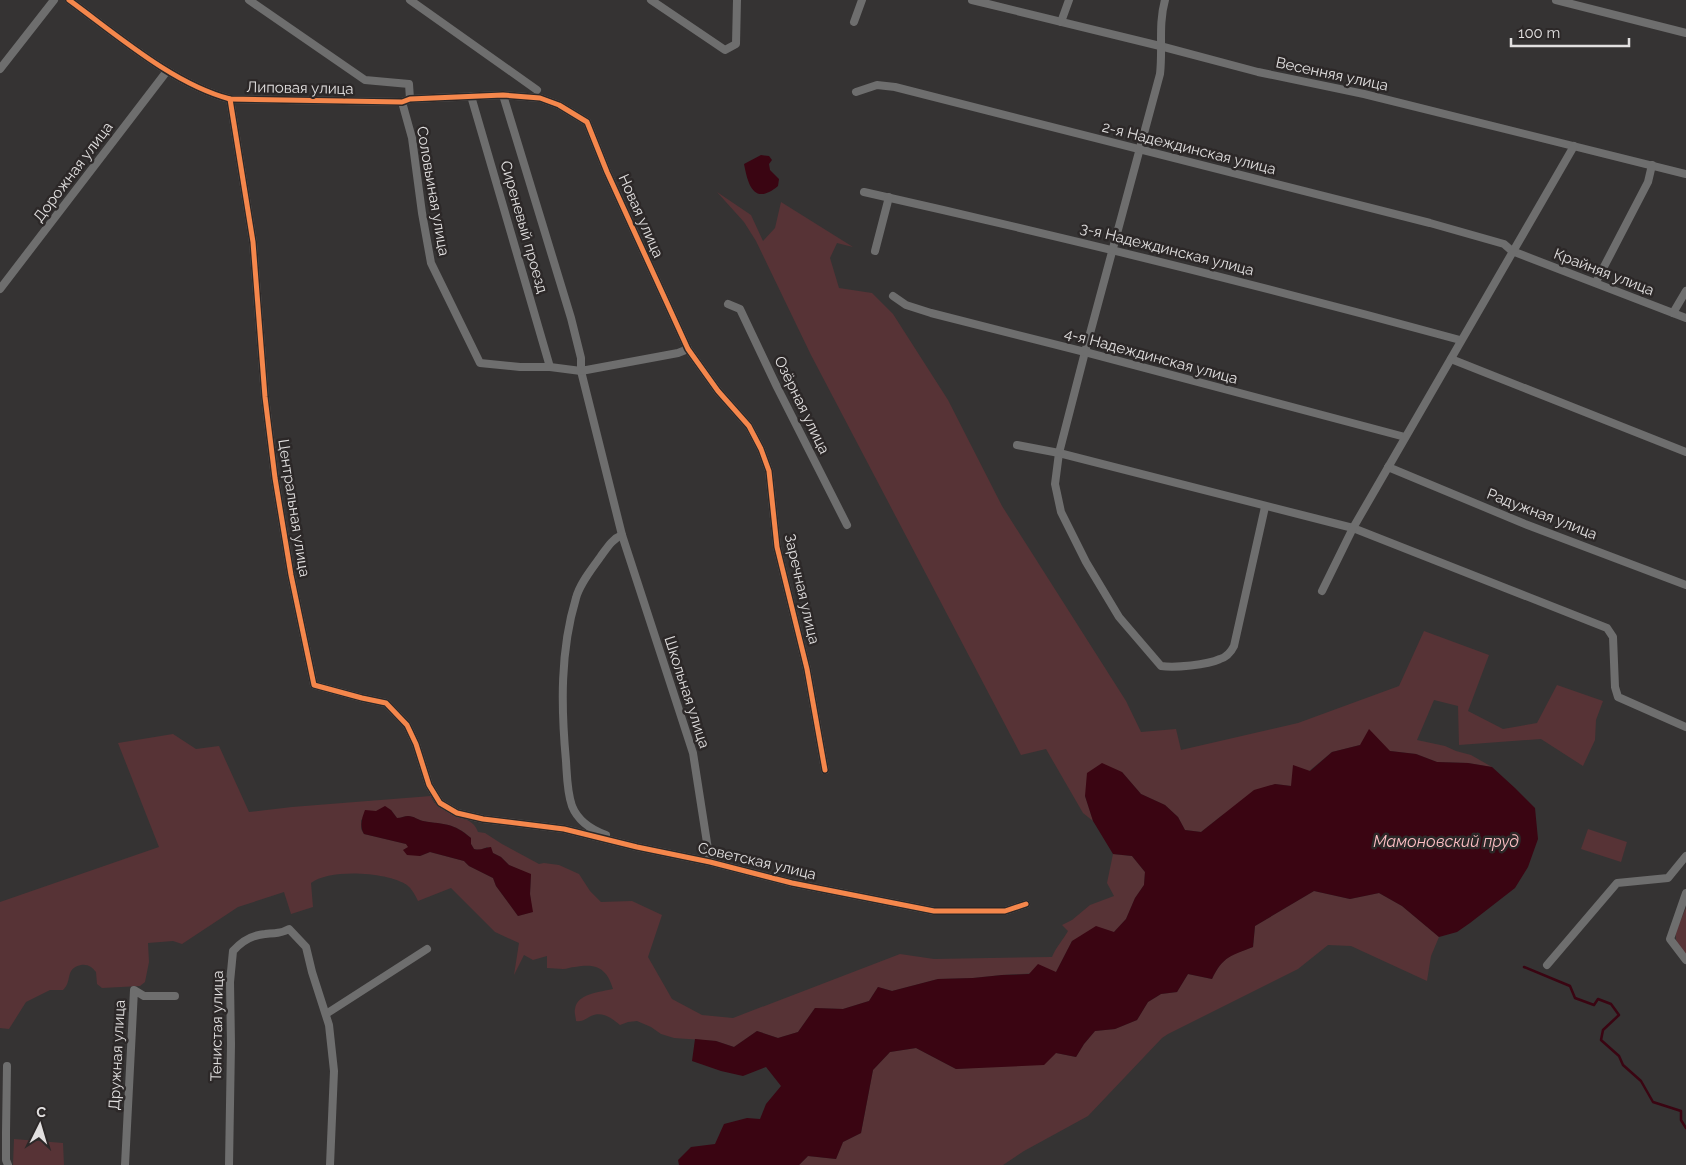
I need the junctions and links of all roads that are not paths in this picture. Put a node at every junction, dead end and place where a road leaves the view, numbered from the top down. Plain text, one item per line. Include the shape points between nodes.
1 (54, 0) edge
2 (69, 0) edge
3 (249, 0) edge
4 (410, 0) edge
5 (651, 0) edge
6 (736, 0) edge
7 (862, 0) edge
8 (972, 0) edge
9 (1069, 0) edge
10 (1165, 0) edge
11 (1556, 0) edge
12 (854, 22) dead end
13 (1062, 22) junction
14 (1686, 33) edge
15 (1160, 46) junction
16 (0, 69) edge
17 (167, 71) junction
18 (537, 90) dead end
19 (856, 92) dead end
20 (503, 95) junction
21 (471, 96) junction
22 (230, 99) junction
23 (410, 99) junction
24 (402, 102) junction
25 (559, 105) joint
26 (1574, 146) junction
27 (1139, 149) junction
28 (1652, 165) junction
29 (1686, 174) edge
30 (864, 192) dead end
31 (889, 197) junction
32 (1113, 250) junction
33 (875, 251) dead end
34 (1512, 251) junction
35 (1596, 282) junction
36 (0, 289) edge
37 (1686, 291) edge
38 (893, 296) dead end
39 (728, 304) dead end
40 (1673, 313) junction
41 (1686, 318) edge
42 (1460, 340) junction
43 (688, 349) junction
44 (1085, 352) junction
45 (1451, 359) junction
46 (550, 366) junction
47 (581, 372) junction
48 (1404, 437) junction
49 (1016, 446) dead end
50 (1686, 452) edge
51 (1059, 453) junction
52 (1388, 467) junction
53 (1265, 507) junction
54 (847, 525) dead end
55 (1353, 528) junction
56 (622, 535) junction
57 (1686, 585) edge
58 (1322, 591) dead end
59 (1686, 727) edge
60 (825, 770) dead end
61 (483, 819) joint
62 (637, 847) junction
63 (1686, 856) edge
64 (710, 862) junction
65 (1686, 893) edge
66 (1026, 904) dead end
67 (427, 949) dead end
68 (1686, 960) edge
69 (1547, 965) dead end
70 (175, 996) dead end
71 (326, 1014) junction
72 (8, 1066) dead end
73 (8, 1165) edge
74 (125, 1165) edge
75 (229, 1165) edge
76 (330, 1165) edge

1 - 16 street
2 - 17 street, Липовая улица
3 - 23 street via 365,80 408,84
4 - 18 street
5 - 6 street via 725,50 736,44
7 - 12 street
8 - 13 street, Весенняя улица
9 - 13 street
10 - 15 street
11 - 14 street
13 - 15 street, Весенняя улица
15 - 26 street, Весенняя улица
15 - 27 street via 1160,74
17 - 22 street, Липовая улица via 210,94
17 - 36 street, Дорожная улица
19 - 27 street, 2-я Надеждинская улица via 877,84 895,87
20 - 21 street, Липовая улица
20 - 25 street, Липовая улица via 540,98
20 - 47 street, Школьная улица via 571,318 581,358
21 - 23 street, Липовая улица
21 - 46 street, Сиреневый проезд
22 - 24 street, Липовая улица
22 - 61 street, Центральная улица via 254,242 265,397 275,478 314,685 386,703 407,725 429,786 440,803 457,813
23 - 24 street, Липовая улица
24 - 46 street, Соловьиная улица via 412,138 431,262 480,363
25 - 43 street, Новая улица via 587,122
26 - 28 street, Весенняя улица
26 - 34 street
27 - 32 street
27 - 34 street, 2-я Надеждинская улица via 1430,222 1504,244
28 - 29 street, Весенняя улица
28 - 35 street via 1648,182
30 - 31 street, 3-я Надеждинская улица
31 - 32 street, 3-я Надеждинская улица
31 - 33 street
32 - 42 street, 3-я Надеждинская улица
32 - 44 street
34 - 35 street, Крайняя улица
34 - 42 street
35 - 40 street, Крайняя улица
37 - 40 street
38 - 44 street, 4-я Надеждинская улица via 906,305 931,313
39 - 54 street, Озёрная улица via 740,309
40 - 41 street, Крайняя улица
42 - 45 street
43 - 47 street, Соловьиная улица
43 - 60 street, Заречная улица via 718,391 749,426 770,471 777,547 807,669
44 - 48 street, 4-я Надеждинская улица
44 - 51 street
45 - 48 street
45 - 50 street
46 - 47 street, Соловьиная улица
47 - 56 street, Школьная улица
48 - 52 street
49 - 51 street
51 - 53 street
51 - 53 street via 1055,484 1061,512 1111,606 1160,666 1174,668 1220,660 1232,650
52 - 55 street
52 - 57 street, Радужная улица via 1525,524
53 - 55 street
55 - 58 street
55 - 59 street via 1607,628 1613,637 1618,697
56 - 62 street via 615,537 576,596 565,653 562,714 572,807 584,824 596,832
56 - 64 street, Школьная улица via 693,753
61 - 62 street, Советская улица via 564,829
62 - 64 street, Советская улица
63 - 69 street via 1668,878 1617,883
64 - 66 street, Советская улица via 934,911 1005,911
65 - 68 street via 1670,939
67 - 71 street
70 - 74 street, Дружная улица via 144,996 134,990
71 - 75 street, Тенистая улица via 306,947 289,929 279,934 255,935 241,942 233,951
71 - 76 street via 334,1072
72 - 73 street

